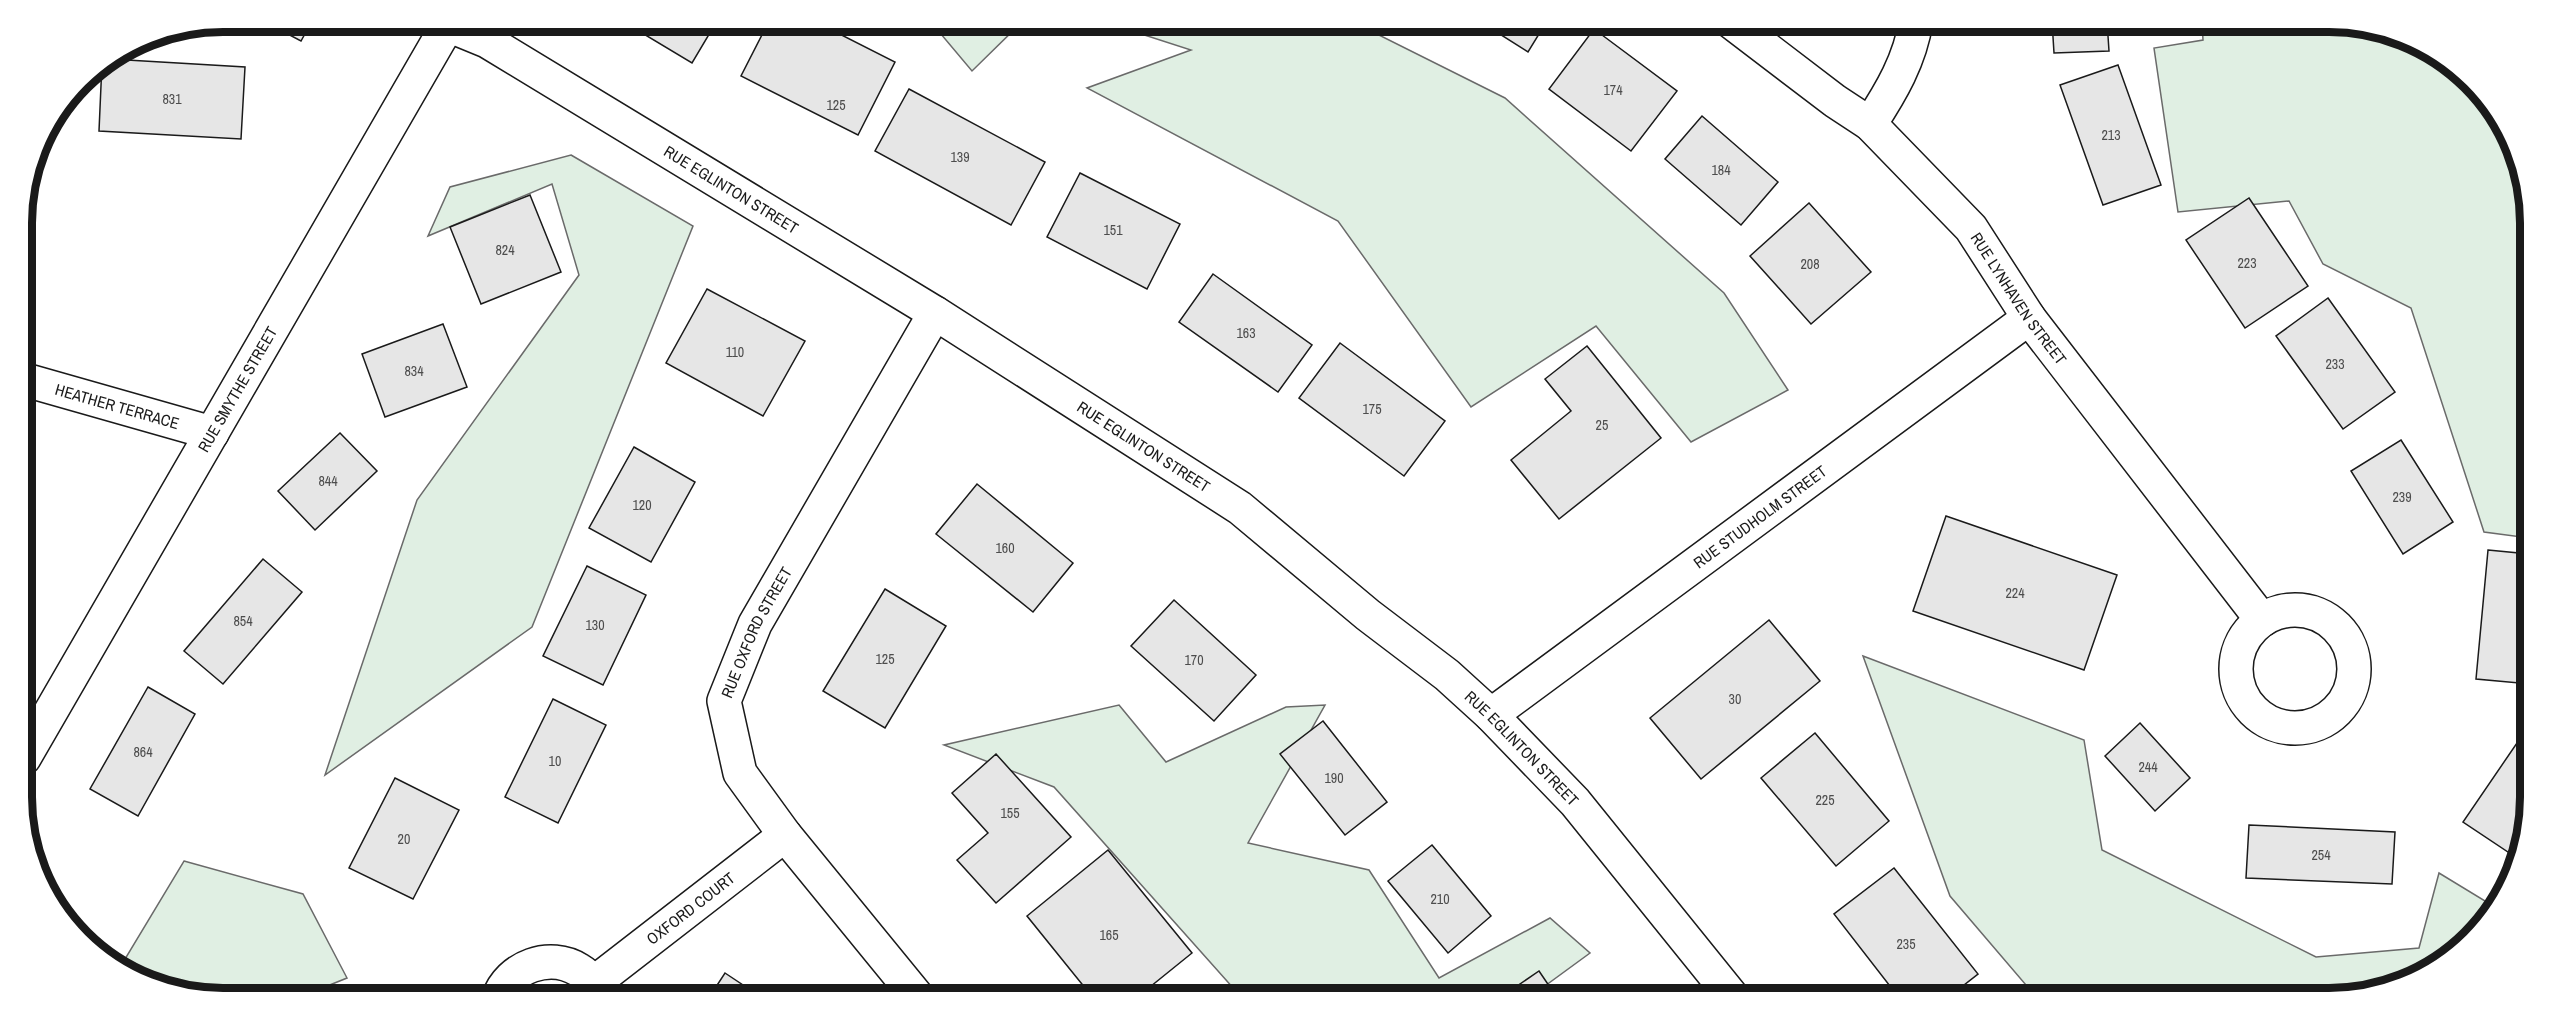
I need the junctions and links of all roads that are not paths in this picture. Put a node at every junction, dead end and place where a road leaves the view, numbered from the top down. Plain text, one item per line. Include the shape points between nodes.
1 (444, 32) edge
2 (469, 32) edge
3 (1744, 32) edge
4 (1914, 32) edge
5 (1870, 124) junction
6 (935, 313) junction
7 (2029, 318) junction
8 (32, 382) edge
9 (212, 433) junction
10 (2262, 620) dead end
11 (1491, 715) junction
12 (32, 744) edge
13 (785, 835) junction
14 (504, 988) edge
15 (596, 988) edge
16 (603, 988) edge
17 (910, 988) edge
18 (1725, 988) edge

1 - 9 street, RUE SMYTHE STREET
2 - 6 street, RUE EGLINTON STREET
3 - 5 street, RUE LYNHAVEN STREET
4 - 5 street via 1897,82
5 - 7 street, RUE LYNHAVEN STREET via 1971,228
6 - 11 street, RUE EGLINTON STREET via 1240,508
6 - 13 street, RUE OXFORD STREET via 755,624 724,701 740,774
7 - 10 street, RUE LYNHAVEN STREET
7 - 11 street, RUE STUDHOLM STREET
8 - 9 street, HEATHER TERRACE
9 - 12 street, RUE SMYTHE STREET
11 - 18 street, RUE EGLINTON STREET via 1575,802
13 - 16 street, OXFORD COURT
13 - 17 street, RUE OXFORD STREET
14 - 15 street, OXFORD COURT via 511,977 527,966 545,962 564,963 580,971

